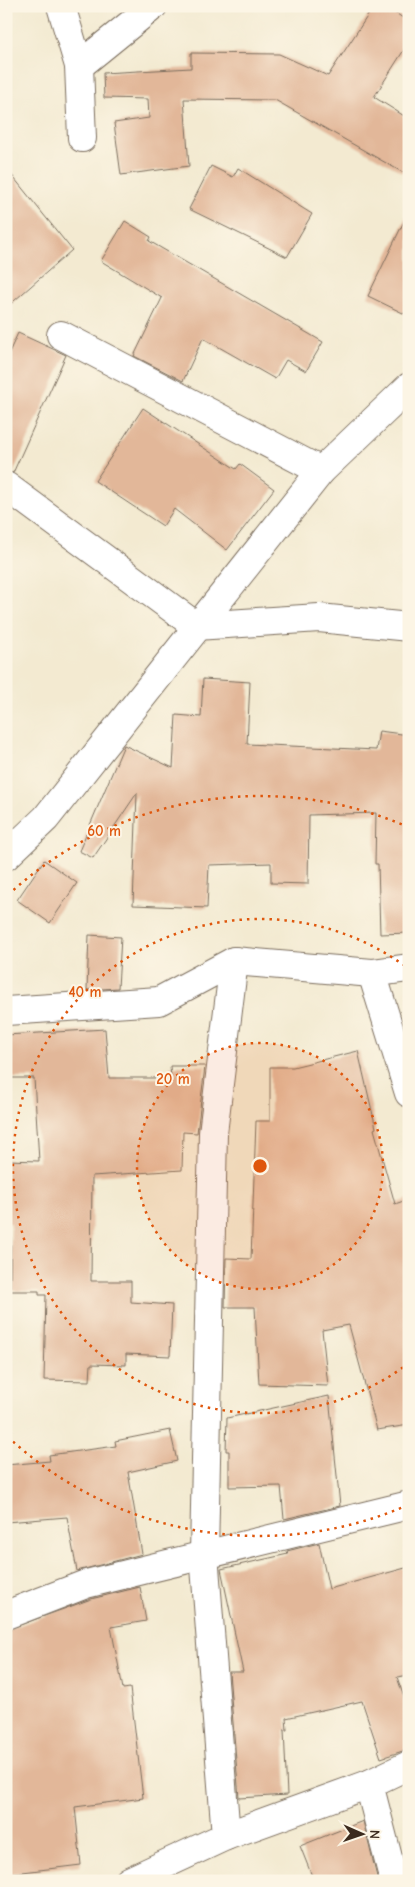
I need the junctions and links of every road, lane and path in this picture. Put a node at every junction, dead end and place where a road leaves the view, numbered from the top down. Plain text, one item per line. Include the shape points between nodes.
1 (61, 6) edge
2 (153, 6) edge
3 (79, 66) junction
4 (82, 138) dead end
5 (61, 335) dead end
6 (409, 387) edge
7 (321, 471) junction
8 (6, 486) edge
9 (196, 626) junction
10 (409, 627) edge
11 (6, 856) edge
12 (234, 961) junction
13 (409, 968) edge
14 (372, 973) junction
15 (6, 1011) edge
16 (409, 1093) edge
17 (409, 1505) edge
18 (204, 1554) junction
19 (6, 1614) edge
20 (409, 1765) edge
21 (369, 1784) junction
22 (226, 1836) junction
23 (129, 1881) edge
24 (394, 1881) edge

1 - 3 street
2 - 3 street
3 - 4 street
5 - 7 street
6 - 7 street
7 - 9 street
8 - 9 street
9 - 10 street via 319,618
9 - 11 street via 46,818
12 - 14 street
12 - 15 street via 159,1001
12 - 18 street via 213,1134
13 - 14 street
14 - 16 street
17 - 18 street
18 - 19 street via 86,1584
18 - 22 street
20 - 21 street
21 - 22 street
21 - 24 street
22 - 23 street

